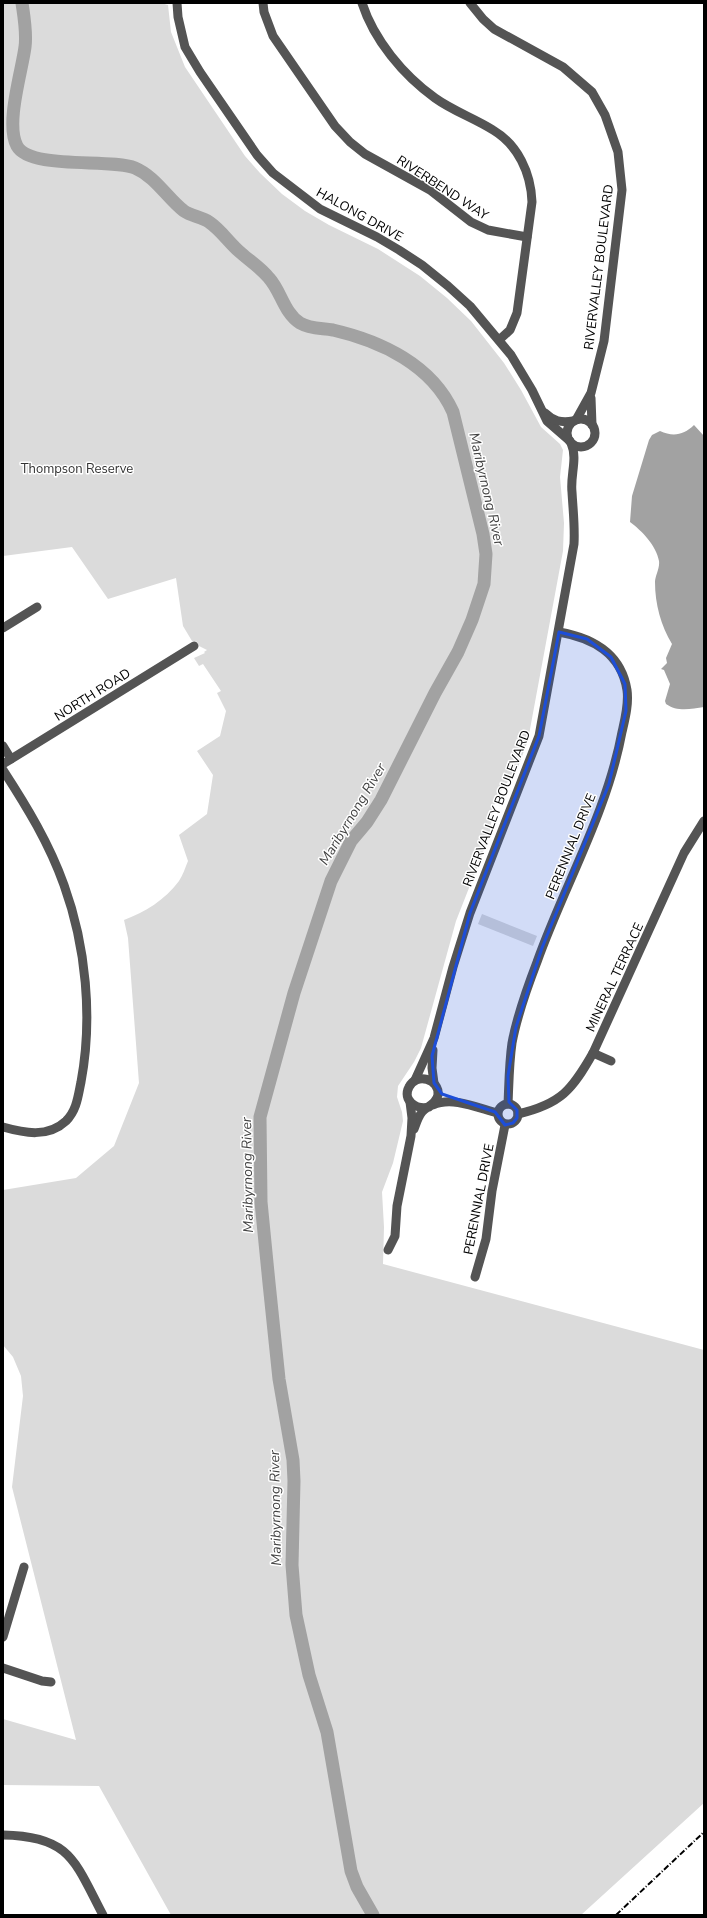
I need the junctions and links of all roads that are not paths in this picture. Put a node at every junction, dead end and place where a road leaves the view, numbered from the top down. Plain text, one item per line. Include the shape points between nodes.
1 (177, 3) edge
2 (263, 3) edge
3 (362, 3) edge
4 (470, 3) edge
5 (527, 237) junction
6 (499, 340) junction
7 (591, 393) junction
8 (544, 412) junction
9 (575, 420) junction
10 (592, 425) junction
11 (571, 442) junction
12 (591, 442) junction
13 (575, 465) junction
14 (37, 607) dead end
15 (3, 628) edge
16 (559, 632) junction
17 (194, 646) dead end
18 (3, 746) edge
19 (11, 759) junction
20 (3, 764) edge
21 (3, 770) edge
22 (702, 827) edge
23 (434, 1038) junction
24 (593, 1053) junction
25 (611, 1061) dead end
26 (415, 1080) junction
27 (435, 1085) junction
28 (410, 1102) junction
29 (508, 1104) junction
30 (468, 1105) junction
31 (431, 1106) junction
32 (497, 1113) junction
33 (518, 1114) junction
34 (506, 1125) junction
35 (3, 1127) edge
36 (411, 1136) junction
37 (388, 1250) dead end
38 (475, 1277) dead end
39 (24, 1567) dead end
40 (3, 1637) edge
41 (3, 1668) edge
42 (52, 1682) dead end
43 (3, 1835) edge
44 (103, 1915) edge

1 - 6 street, HALONG DRIVE via 185,46 244,136 273,173 320,209 377,237 422,265 470,306
2 - 5 street, RIVERBEND WAY via 273,36 335,126 350,142 365,154 430,190 471,222 488,230
3 - 5 street via 370,25 398,64 416,82 453,110 493,130 516,152 531,184 532,202
4 - 7 street, RIVERVALLEY BOULEVARD via 482,19 494,29 563,68 580,82 582,88 596,101 605,115 614,138 622,179 606,330
5 - 6 street via 515,322
6 - 8 street, HALONG DRIVE via 520,367
7 - 9 street, RIVERVALLEY BOULEVARD
7 - 10 street, RIVERVALLEY BOULEVARD
8 - 9 street via 562,422
8 - 11 street, HALONG DRIVE via 547,421
9 - 10 street via 585,420
9 - 11 street via 567,430
10 - 12 street via 595,434
11 - 12 street via 584,446
11 - 13 street, RIVERVALLEY BOULEVARD
12 - 13 street, RIVERVALLEY BOULEVARD
13 - 16 street, RIVERVALLEY BOULEVARD via 571,491 574,544
14 - 15 street
16 - 23 street, RIVERVALLEY BOULEVARD via 539,736 470,913
16 - 29 street, PERENNIAL DRIVE via 587,639 611,656 625,684 626,710 621,741 609,784 542,948 516,1027 508,1076
17 - 19 street, NORTH ROAD
18 - 19 street
19 - 20 street, NORTH ROAD
21 - 35 street via 34,818 51,850 65,886 79,941 87,1000 83,1071 73,1112 58,1127 39,1133
22 - 24 street, MINERAL TERRACE via 684,853
23 - 26 street, RIVERVALLEY BOULEVARD
23 - 27 street, RIVERVALLEY BOULEVARD via 432,1068
24 - 25 street
24 - 33 street, MINERAL TERRACE via 570,1089 553,1102
26 - 27 street via 426,1078
26 - 28 street via 407,1092
27 - 30 street via 442,1094
27 - 31 street via 438,1097
28 - 31 street via 419,1108
28 - 36 street
29 - 32 street via 501,1106
29 - 33 street via 515,1107
30 - 31 street via 444,1101
30 - 32 street
31 - 36 street via 420,1114
32 - 34 street via 499,1120
33 - 34 street via 513,1124
34 - 38 street, PERENNIAL DRIVE via 492,1191 486,1239
36 - 37 street via 397,1206 395,1236
39 - 40 street
41 - 42 street
43 - 44 street via 40,1838 59,1846 74,1862

